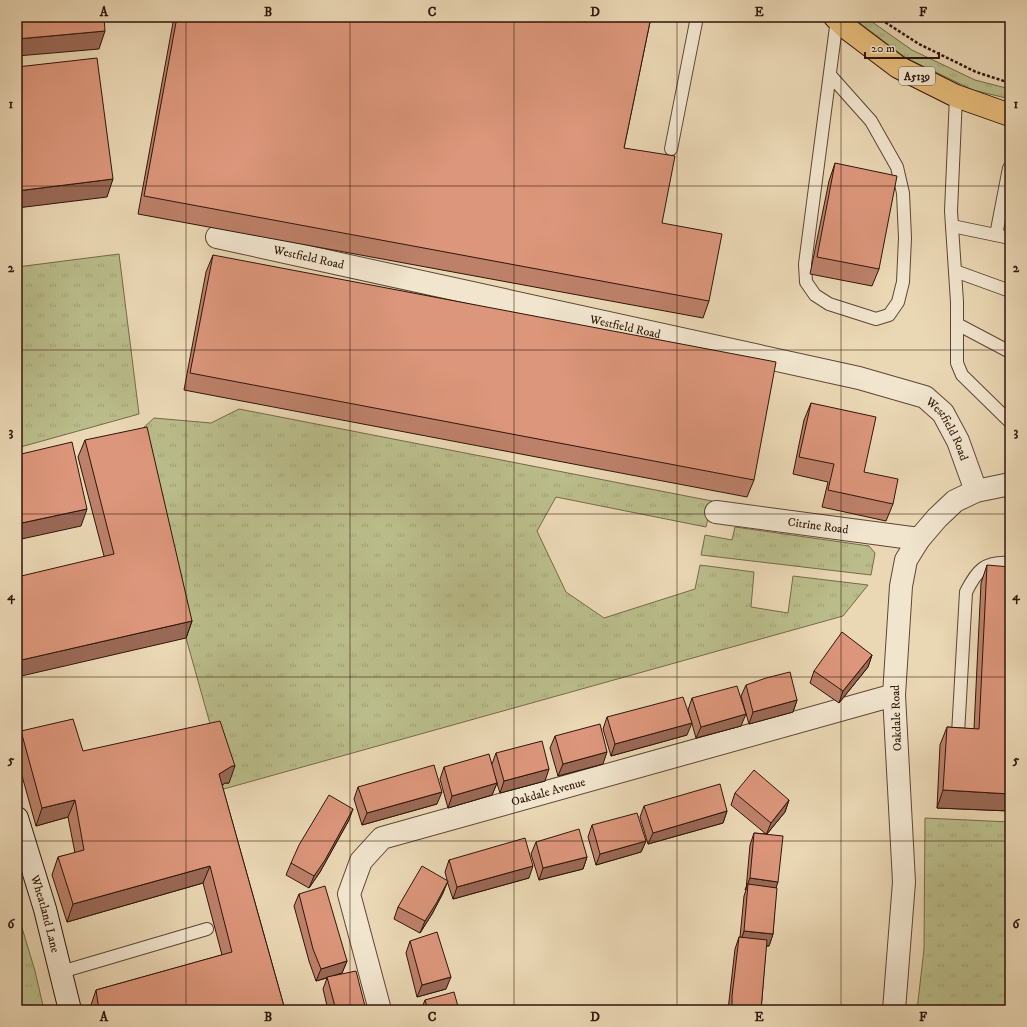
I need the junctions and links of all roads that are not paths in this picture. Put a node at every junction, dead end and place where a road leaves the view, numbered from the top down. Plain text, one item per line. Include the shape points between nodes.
1 (697, 17) edge
2 (836, 18) edge
3 (830, 75) junction
4 (956, 96) junction
5 (1010, 115) edge
6 (671, 149) dead end
7 (1009, 168) dead end
8 (952, 226) junction
9 (996, 235) junction
10 (217, 237) dead end
11 (1010, 238) edge
12 (955, 271) junction
13 (1010, 291) edge
14 (957, 324) junction
15 (1010, 352) edge
16 (1010, 422) edge
17 (1010, 484) edge
18 (976, 491) junction
19 (716, 512) dead end
20 (919, 540) junction
21 (1010, 563) edge
22 (894, 695) junction
23 (958, 734) edge
24 (17, 818) edge
25 (207, 929) dead end
26 (61, 972) junction
27 (70, 1010) edge
28 (380, 1010) edge
29 (894, 1010) edge

1 - 6 lane
2 - 3 lane
2 - 4 highway, A5139 via 898,67
3 - 3 lane via 805,264 806,282 815,295 829,304 876,319 889,315 898,302 903,282 903,193 897,167 871,121
4 - 5 highway, A5139
4 - 8 lane
7 - 9 lane
8 - 9 lane
8 - 12 lane
9 - 11 lane
10 - 18 street, Westfield Road via 860,378 925,397 947,420 958,441
12 - 13 lane
12 - 14 lane
14 - 15 lane
14 - 16 lane via 957,363 962,375
17 - 18 street, Oakdale Road
18 - 20 street, Oakdale Road via 955,501
19 - 20 street, Citrine Road
20 - 22 street, Oakdale Road via 906,560
21 - 23 lane via 1000,562 986,566 974,576 966,592
22 - 28 street, Oakdale Avenue via 382,838 361,862 349,894
22 - 29 street, Oakdale Road via 904,882
24 - 26 street, Wheatland Lane via 46,909
25 - 26 lane
26 - 27 street, Wheatland Lane

